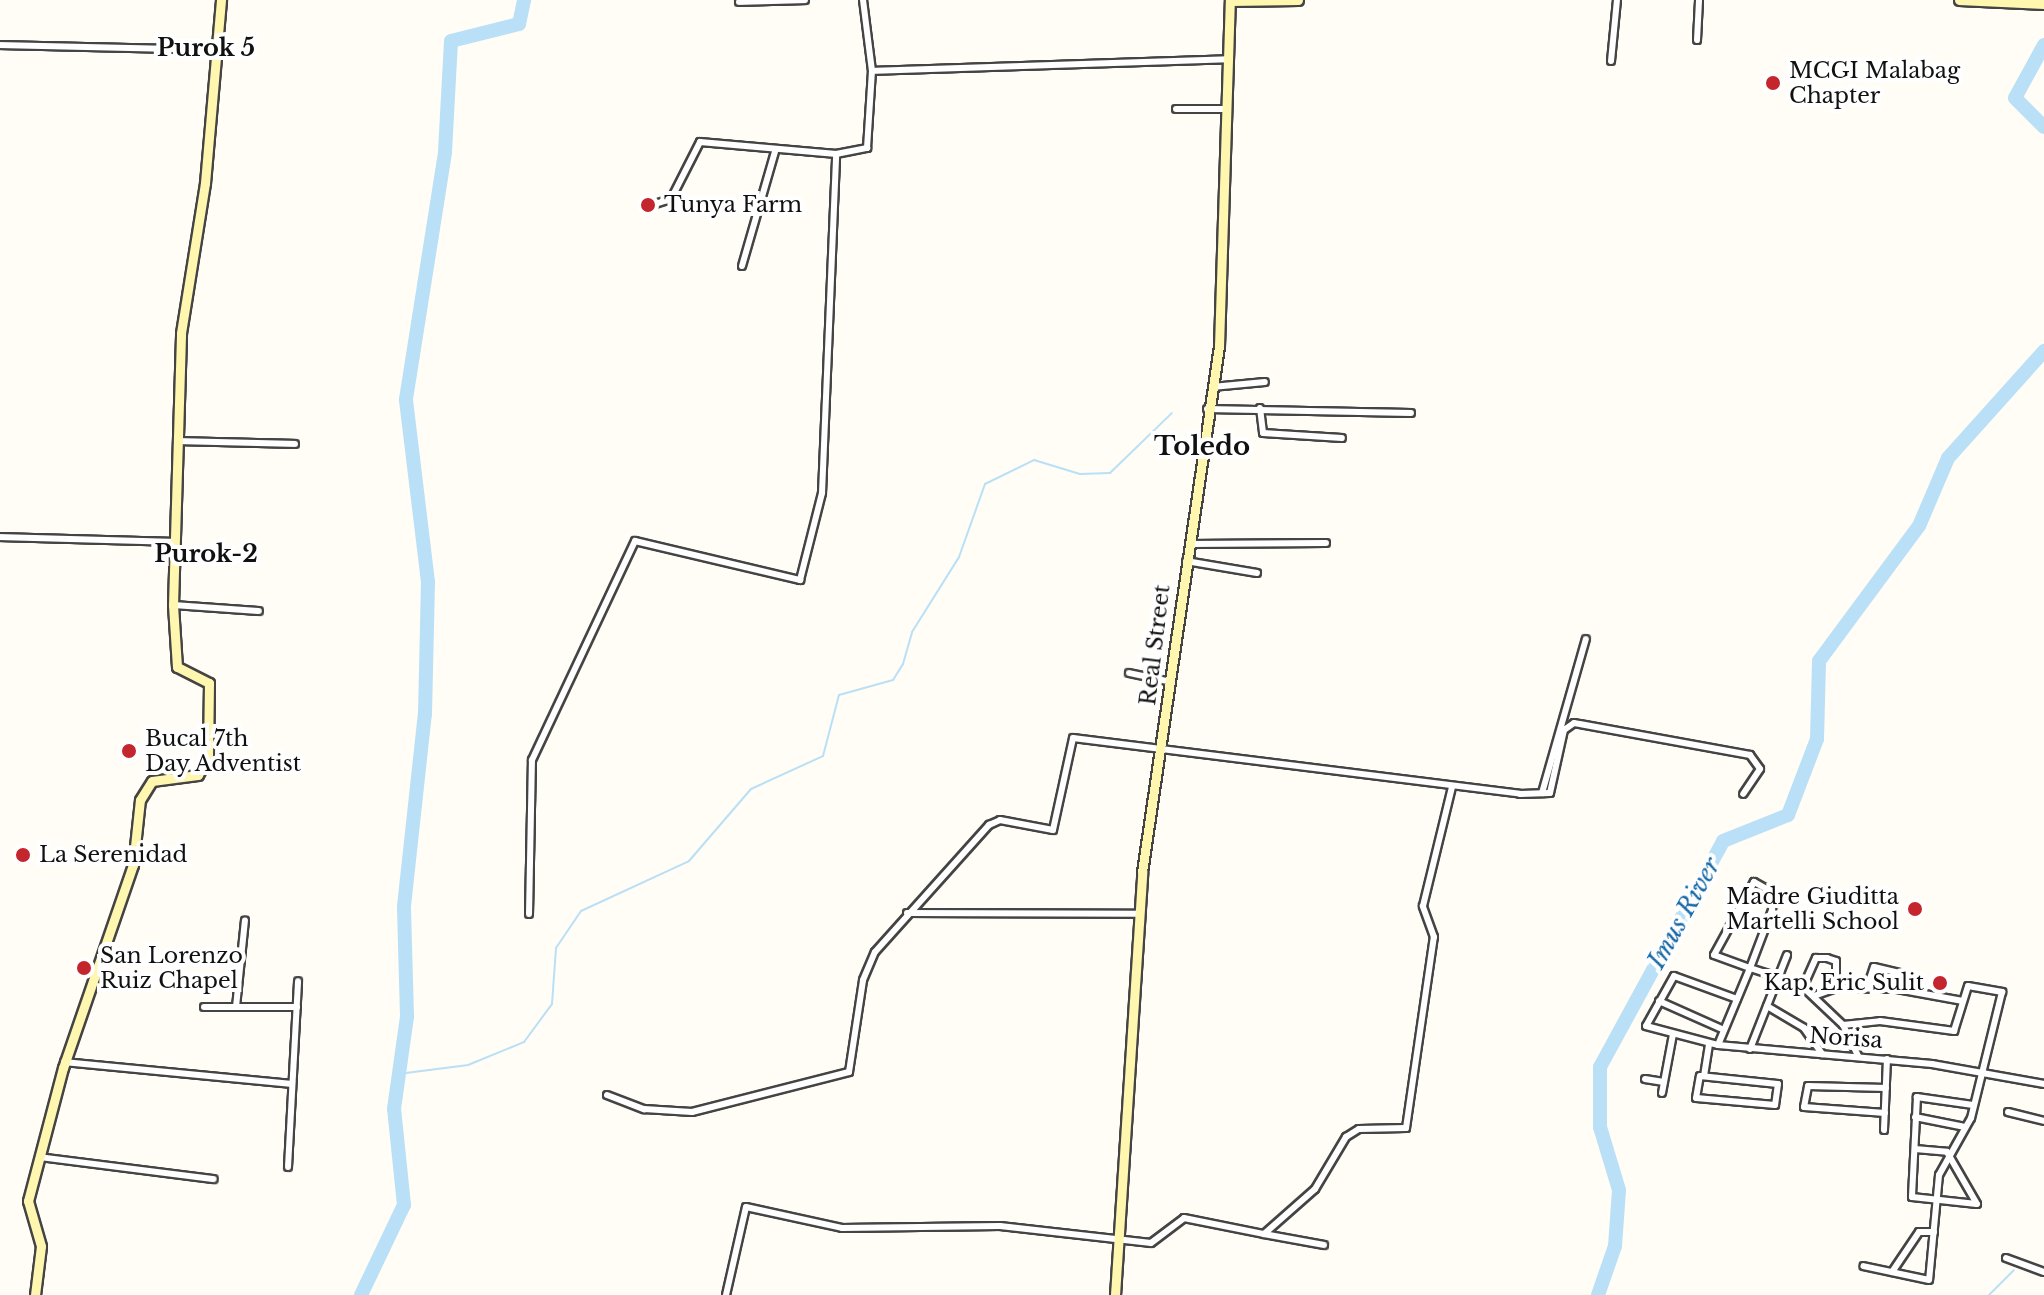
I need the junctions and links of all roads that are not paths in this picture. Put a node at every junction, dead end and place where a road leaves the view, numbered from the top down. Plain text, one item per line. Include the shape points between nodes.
1 (221, 0) edge
2 (805, 0) edge
3 (863, 0) edge
4 (1298, 0) edge
5 (1617, 0) edge
6 (1699, 0) edge
7 (1959, 0) edge
8 (1230, 1) edge
9 (739, 2) dead end
10 (2044, 4) edge
11 (1697, 40) dead end
12 (0, 45) edge
13 (215, 50) junction
14 (1225, 59) junction
15 (1611, 61) dead end
16 (872, 71) junction
17 (1176, 109) dead end
18 (1224, 109) junction
19 (775, 152) junction
20 (836, 154) junction
21 (649, 206) dead end
22 (742, 266) dead end
23 (1265, 382) dead end
24 (1212, 387) junction
25 (1260, 408) junction
26 (1207, 409) junction
27 (1411, 413) dead end
28 (1342, 438) dead end
29 (179, 441) junction
30 (295, 444) dead end
31 (0, 537) edge
32 (175, 542) junction
33 (1326, 543) dead end
34 (1186, 544) junction
35 (1184, 560) junction
36 (1257, 573) dead end
37 (173, 605) junction
38 (259, 611) dead end
39 (1586, 639) dead end
40 (1129, 673) dead end
41 (1168, 681) junction
42 (1161, 748) junction
43 (1452, 787) junction
44 (1542, 793) junction
45 (1743, 794) dead end
46 (907, 913) junction
47 (529, 914) dead end
48 (1138, 914) junction
49 (245, 920) dead end
50 (1787, 955) dead end
51 (1750, 968) junction
52 (1778, 977) junction
53 (298, 981) dead end
54 (1803, 987) junction
55 (1836, 988) junction
56 (1867, 988) junction
57 (1897, 989) junction
58 (1814, 996) junction
59 (1737, 999) junction
60 (1659, 1001) junction
61 (1963, 1001) junction
62 (1767, 1006) junction
63 (204, 1007) dead end
64 (236, 1007) junction
65 (297, 1007) junction
66 (1843, 1025) junction
67 (1724, 1030) junction
68 (1673, 1034) junction
69 (1709, 1043) junction
70 (1718, 1045) junction
71 (1750, 1049) junction
72 (1822, 1054) junction
73 (1858, 1056) junction
74 (1887, 1059) junction
75 (64, 1062) junction
76 (1980, 1071) junction
77 (1704, 1076) junction
78 (1645, 1079) dead end
79 (1664, 1082) junction
80 (292, 1084) junction
81 (2044, 1084) edge
82 (1886, 1088) junction
83 (1662, 1093) dead end
84 (607, 1095) dead end
85 (1973, 1105) junction
86 (2008, 1112) dead end
87 (1885, 1113) junction
88 (1915, 1117) junction
89 (2044, 1121) edge
90 (1965, 1127) junction
91 (1884, 1130) dead end
92 (1915, 1149) junction
93 (1947, 1152) junction
94 (38, 1156) junction
95 (288, 1167) dead end
96 (214, 1179) dead end
97 (1938, 1201) junction
98 (1934, 1232) junction
99 (1264, 1234) junction
100 (1121, 1237) junction
101 (1324, 1245) dead end
102 (2006, 1258) dead end
103 (1863, 1266) dead end
104 (1892, 1272) junction
105 (2044, 1272) edge
106 (35, 1295) edge
107 (726, 1295) edge
108 (1115, 1295) edge

1 - 13 street
2 - 9 street
3 - 16 street
4 - 8 street
5 - 15 street
6 - 11 street
7 - 10 street
8 - 14 street, Real Street
12 - 13 street
13 - 29 street via 181,333
14 - 16 street
14 - 18 street, Real Street
16 - 20 street via 867,148
17 - 18 street
18 - 24 street, Real Street via 1221,312
19 - 20 street
19 - 21 street via 700,142 671,199
19 - 22 street
20 - 47 street via 822,493 800,580 635,541 532,760
23 - 24 street
24 - 26 street, Real Street
25 - 26 street
25 - 27 street
25 - 28 street via 1263,433
26 - 34 street, Real Street
29 - 30 street
29 - 32 street
31 - 32 street
32 - 37 street
33 - 34 street
34 - 35 street, Real Street
35 - 36 street
35 - 41 street, Real Street
37 - 38 street
37 - 75 street via 177,667 209,683 208,755 198,775 145,785 133,865
39 - 44 street
40 - 41 street
41 - 42 street, Real Street
42 - 43 street
42 - 46 street via 1071,738 1053,830 996,821
42 - 48 street, Real Street
43 - 44 street
43 - 99 street via 1423,906 1434,937 1406,1128 1359,1129 1346,1137 1315,1189
44 - 45 street via 1550,793 1564,730 1574,723 1750,755 1760,769
46 - 48 street
46 - 84 street via 863,980 849,1072 692,1112 644,1109
48 - 100 street, Real Street
49 - 64 street
50 - 52 street
51 - 51 street via 1714,955 1754,882 1774,893
51 - 52 street
51 - 59 street
52 - 54 street
52 - 62 street
53 - 65 street
54 - 55 street via 1816,958 1827,958 1836,961
54 - 58 street
55 - 56 street
55 - 58 street
56 - 57 street
56 - 57 street via 1874,967 1899,973
57 - 61 street
58 - 66 street
59 - 60 street via 1679,975
59 - 67 street
60 - 67 street
60 - 68 street, Norisa via 1646,1026
61 - 66 street via 1954,1031 1880,1021
61 - 76 street via 1968,986 2002,992
62 - 71 street
62 - 72 street via 1804,1028
63 - 64 street
64 - 65 street
65 - 80 street
66 - 73 street
67 - 70 street
68 - 69 street, Norisa
68 - 79 street
69 - 70 street, Norisa
69 - 77 street
70 - 71 street, Norisa
71 - 72 street, Norisa
72 - 73 street, Norisa
73 - 74 street, Norisa
74 - 76 street, Norisa
74 - 82 street
75 - 80 street
75 - 94 street
76 - 81 street, Norisa
76 - 85 street
77 - 77 street via 1696,1098 1775,1105 1778,1084
78 - 79 street
79 - 83 street
80 - 95 street
82 - 87 street
82 - 87 street via 1808,1086 1804,1107
85 - 88 street via 1917,1097
85 - 90 street
86 - 89 street
87 - 91 street
88 - 90 street
88 - 92 street
90 - 93 street
92 - 93 street
92 - 97 street via 1912,1197
93 - 97 street
93 - 97 street via 1977,1204
94 - 96 street
94 - 106 street via 28,1201 41,1246
97 - 98 street
98 - 104 street via 1919,1232
98 - 104 street via 1929,1280
99 - 100 street via 1184,1218 1151,1243
99 - 101 street
100 - 107 street via 927,1222 842,1228 746,1207
100 - 108 street, Real Street
102 - 105 street
103 - 104 street

